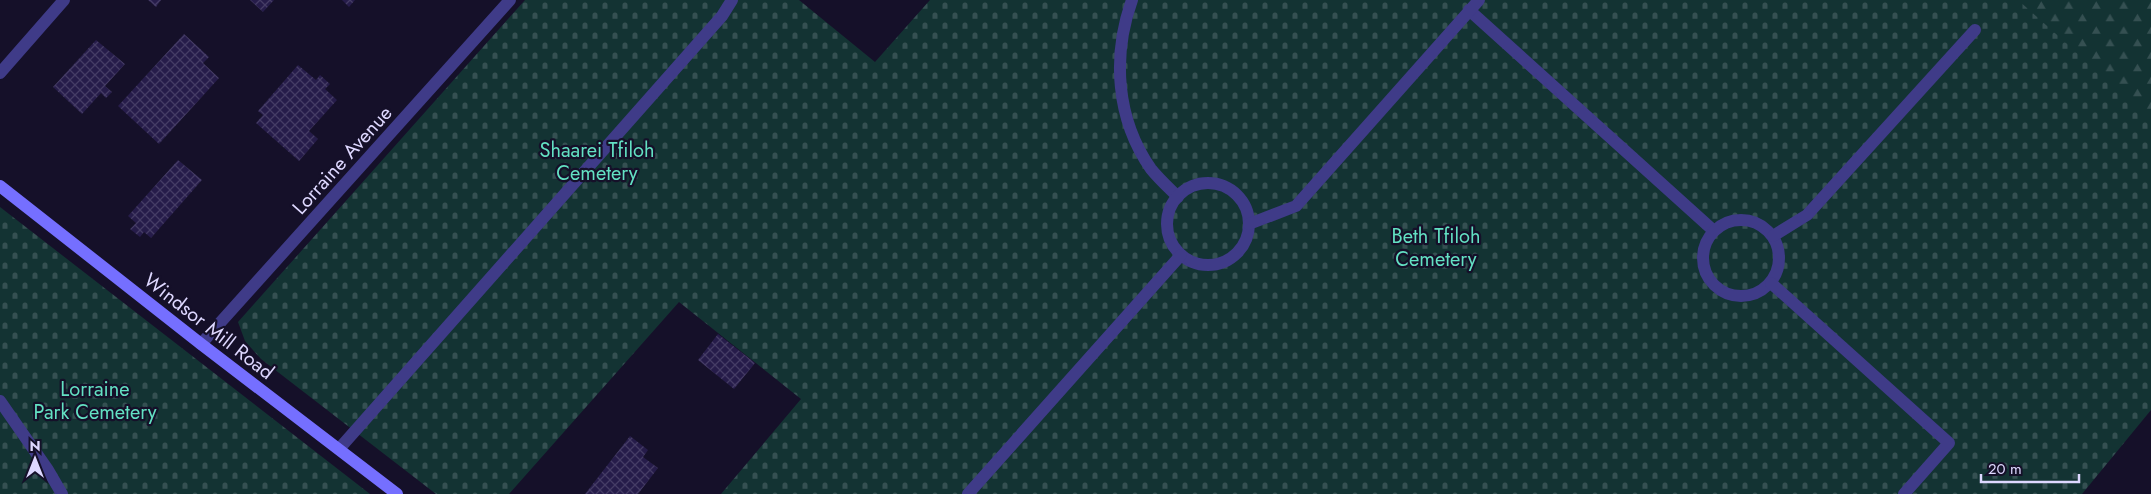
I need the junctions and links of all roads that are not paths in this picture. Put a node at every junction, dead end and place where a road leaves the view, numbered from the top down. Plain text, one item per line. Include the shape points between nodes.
1 (64, 0) edge
2 (510, 0) edge
3 (732, 0) edge
4 (1132, 0) edge
5 (1478, 0) edge
6 (1469, 10) junction
7 (1975, 30) dead end
8 (0, 73) edge
9 (0, 186) edge
10 (1178, 197) junction
11 (1249, 224) junction
12 (1714, 231) junction
13 (1773, 236) junction
14 (1181, 255) junction
15 (1771, 283) junction
16 (201, 344) junction
17 (0, 401) edge
18 (339, 449) junction
19 (62, 494) edge
20 (397, 494) edge
21 (968, 494) edge
22 (1904, 494) edge

1 - 8 street
2 - 16 street, Lorraine Avenue
3 - 18 street via 722,16
4 - 10 street via 1124,24 1120,55 1120,88 1126,117 1152,169
5 - 6 street
6 - 11 street via 1296,206
6 - 12 street
7 - 13 street via 1807,215
9 - 16 main road, Windsor Mill Road
10 - 11 street via 1195,185 1219,184 1235,192 1243,201
10 - 14 street via 1172,202 1167,217 1170,240
11 - 14 street via 1247,238 1240,249 1224,262 1202,265
12 - 13 street via 1728,222 1745,220 1763,226
12 - 15 street via 1707,240 1703,256 1704,268 1717,288 1737,296 1751,295
13 - 15 street via 1779,249 1780,266
14 - 21 street
15 - 22 street via 1949,443
16 - 18 main road, Windsor Mill Road
17 - 19 street
18 - 20 main road, Windsor Mill Road

